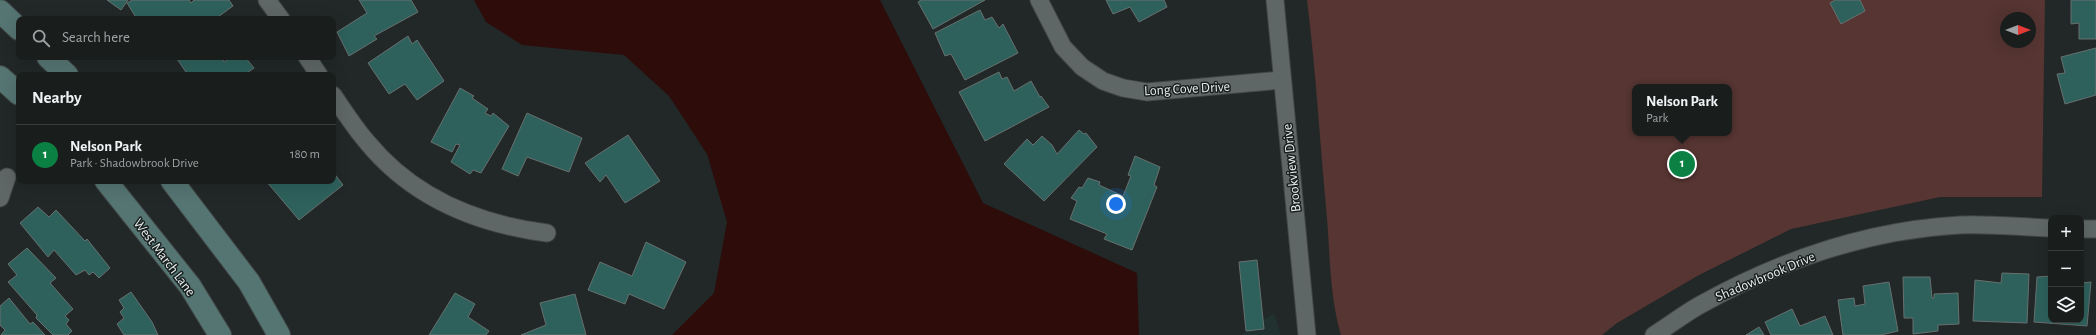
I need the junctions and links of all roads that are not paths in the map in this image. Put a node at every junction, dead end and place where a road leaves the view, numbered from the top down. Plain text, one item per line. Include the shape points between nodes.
1 (267, 0) edge
2 (1039, 0) edge
3 (1275, 0) edge
4 (0, 11) edge
5 (278, 16) edge
6 (16, 26) edge
7 (51, 60) edge
8 (309, 60) edge
9 (64, 72) edge
10 (317, 72) edge
11 (0, 77) edge
12 (1282, 80) junction
13 (16, 91) edge
14 (336, 99) edge
15 (7, 177) dead end
16 (108, 184) edge
17 (174, 184) edge
18 (0, 198) edge
19 (2048, 228) edge
20 (2084, 228) edge
21 (2096, 229) edge
22 (547, 233) dead end
23 (220, 335) edge
24 (279, 335) edge
25 (1307, 335) edge
26 (1654, 335) edge

1 - 5 street
2 - 12 street, Long Cove Drive via 1063,47 1082,67 1103,81 1123,88 1147,92
3 - 12 street, Brookview Drive
4 - 6 main road
7 - 9 main road
8 - 10 street
11 - 13 main road
12 - 25 street, Brookview Drive
14 - 22 street via 368,143 391,167 418,189 448,207 480,220
15 - 18 street
16 - 23 main road, West March Lane via 190,286
17 - 24 main road via 249,282
19 - 26 street, Shadowbrook Drive via 1960,225 1907,231 1852,242 1798,259 1746,281 1699,306
20 - 21 street

